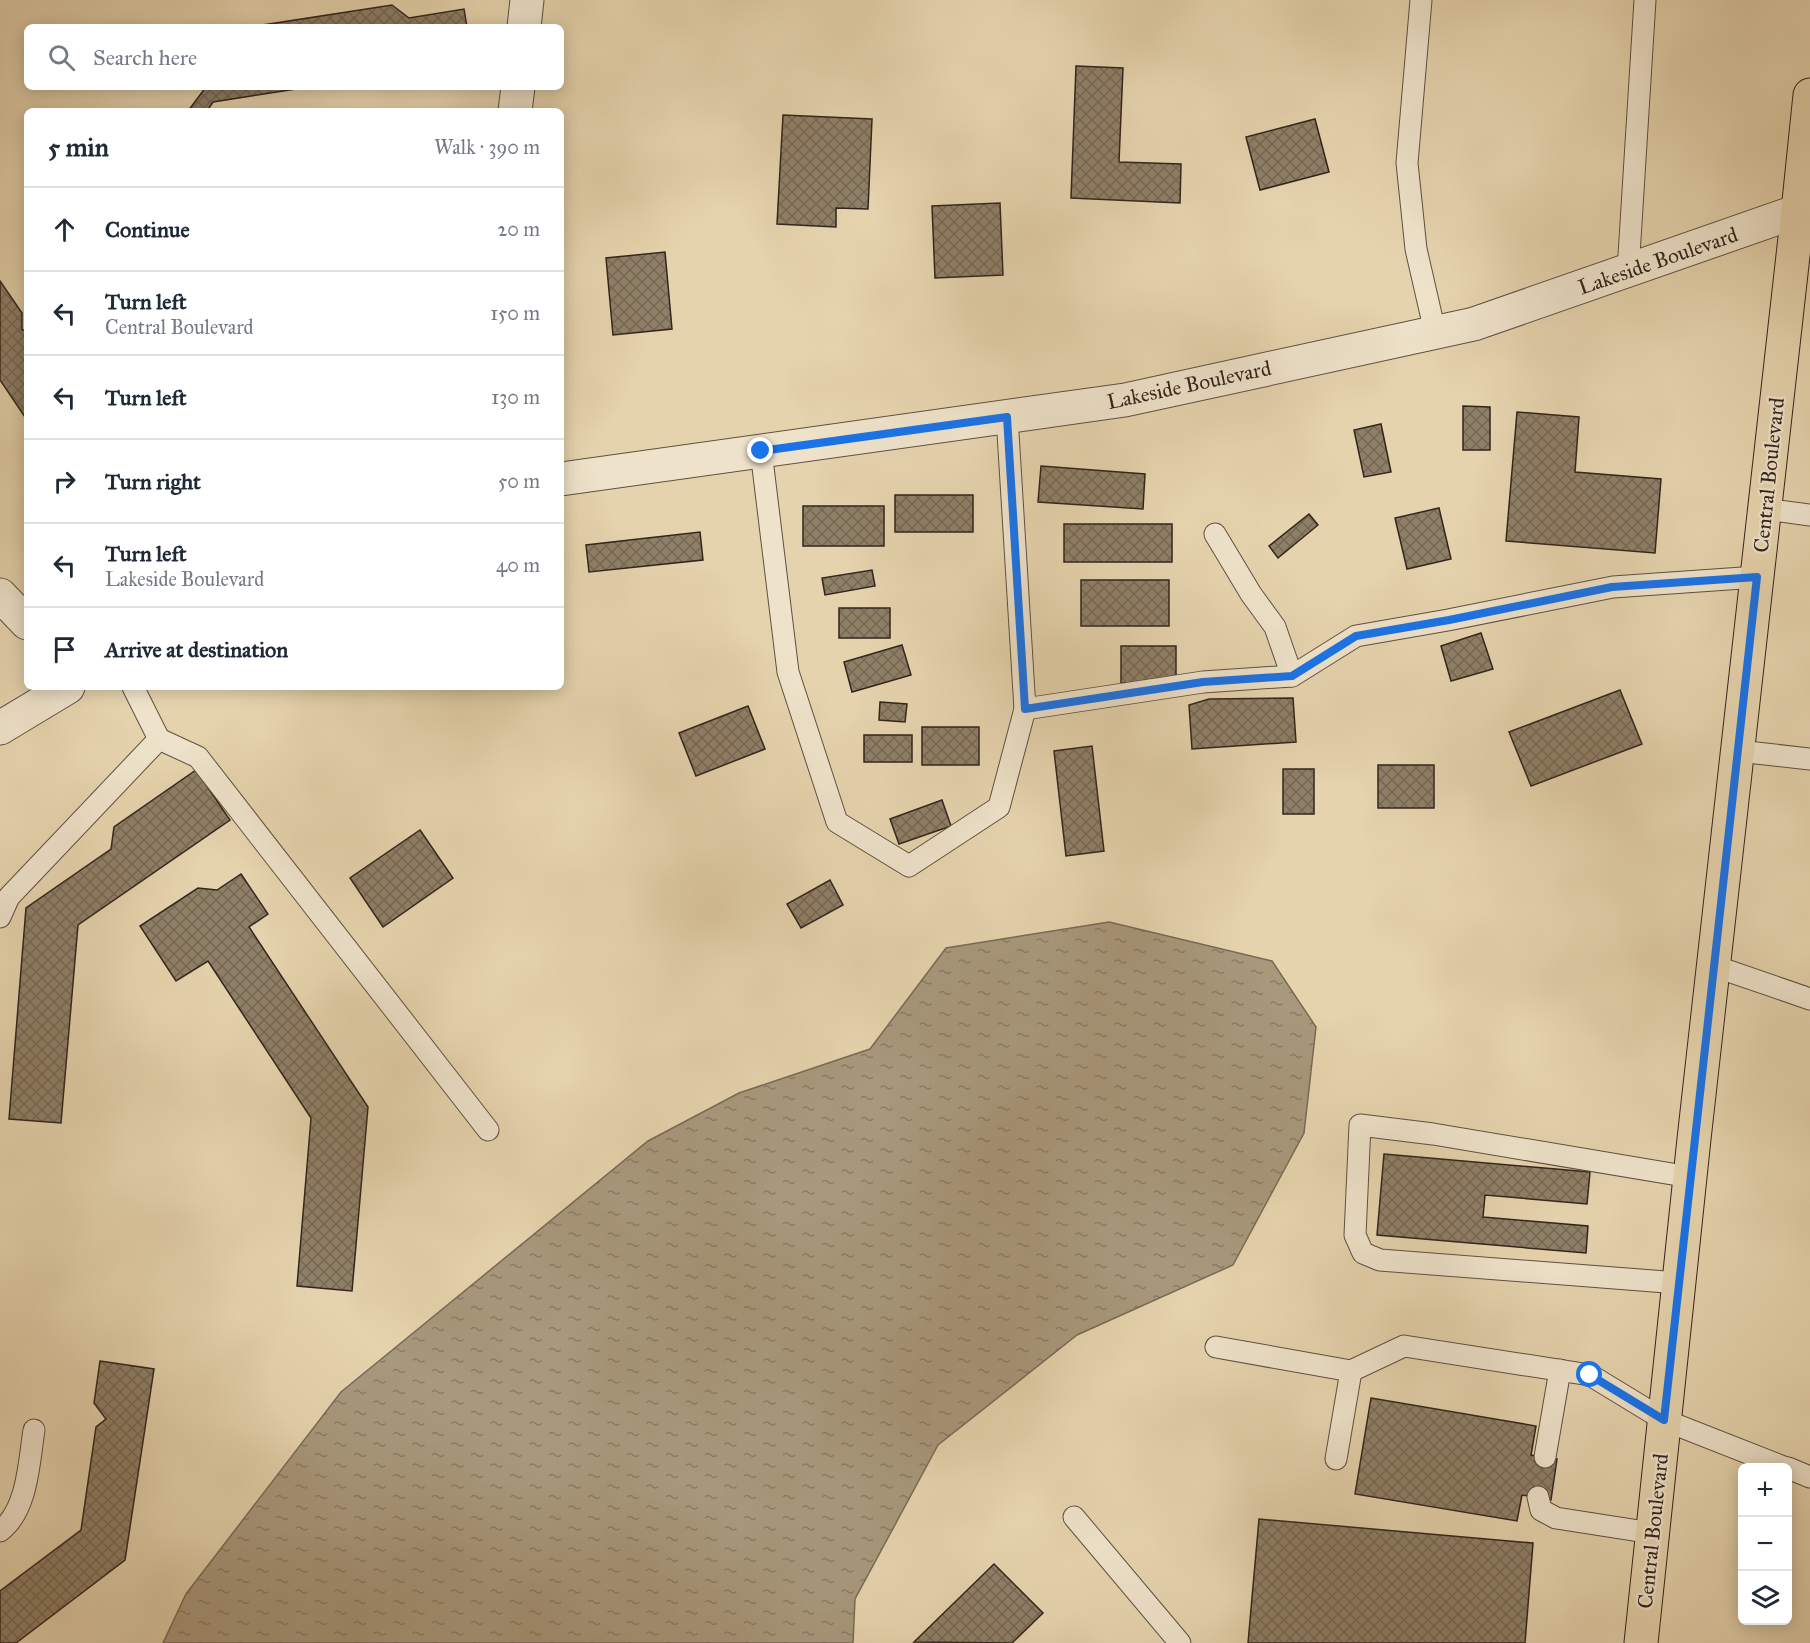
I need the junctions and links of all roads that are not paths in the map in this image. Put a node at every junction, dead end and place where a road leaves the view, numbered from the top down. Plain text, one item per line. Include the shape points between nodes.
1 (527, 0) edge
2 (1421, 0) edge
3 (1644, 0) edge
4 (524, 24) edge
5 (518, 90) edge
6 (1810, 95) edge
7 (515, 108) edge
8 (1803, 203) edge
9 (1628, 271) junction
10 (1435, 332) junction
11 (1007, 417) junction
12 (761, 451) junction
13 (564, 479) edge
14 (1765, 509) junction
15 (1810, 516) edge
16 (1215, 534) dead end
17 (1757, 577) junction
18 (0, 595) edge
19 (24, 620) edge
20 (1292, 676) junction
21 (63, 690) edge
22 (134, 690) edge
23 (1025, 709) junction
24 (0, 728) edge
25 (159, 739) junction
26 (1738, 751) junction
27 (1810, 759) edge
28 (0, 917) edge
29 (1714, 966) junction
30 (1810, 999) edge
31 (488, 1130) dead end
32 (1690, 1177) junction
33 (1679, 1283) junction
34 (1216, 1347) dead end
35 (1560, 1370) junction
36 (1351, 1371) junction
37 (1664, 1420) junction
38 (34, 1430) dead end
39 (1545, 1457) dead end
40 (1336, 1459) dead end
41 (1774, 1463) edge
42 (1792, 1470) edge
43 (1810, 1477) edge
44 (1538, 1497) dead end
45 (1074, 1517) dead end
46 (0, 1531) edge
47 (1652, 1533) junction
48 (1180, 1643) edge
49 (1641, 1643) edge

1 - 4 street
2 - 10 lane via 1407,163 1416,249
3 - 9 lane
5 - 7 street
6 - 8 main road, Central Boulevard
8 - 9 street, Lakeside Boulevard
8 - 14 main road, Central Boulevard
9 - 10 street, Lakeside Boulevard via 1474,324
10 - 11 street, Lakeside Boulevard via 1125,400
11 - 12 street, Lakeside Boulevard
11 - 23 lane
12 - 13 street, Lakeside Boulevard
12 - 23 lane via 788,672 837,822 909,866 999,807
14 - 15 lane
14 - 17 main road, Central Boulevard
16 - 20 lane via 1275,627
17 - 20 lane via 1612,587 1356,636
17 - 26 main road, Central Boulevard
18 - 19 street
20 - 23 lane via 1203,682
21 - 24 street
22 - 25 lane
25 - 28 lane via 9,897
25 - 31 lane via 198,757
26 - 27 lane
26 - 29 main road, Central Boulevard
29 - 30 lane
29 - 32 main road, Central Boulevard
32 - 33 main road, Central Boulevard
32 - 33 lane via 1360,1125 1355,1235 1363,1253 1380,1260
33 - 37 main road, Central Boulevard
34 - 36 lane
35 - 36 lane via 1404,1346
35 - 37 lane via 1590,1375
35 - 39 lane
36 - 40 lane
37 - 41 lane
37 - 47 main road, Central Boulevard
38 - 46 lane via 22,1500
42 - 43 lane
44 - 47 lane via 1541,1510 1556,1518
45 - 48 lane
47 - 49 main road, Central Boulevard

